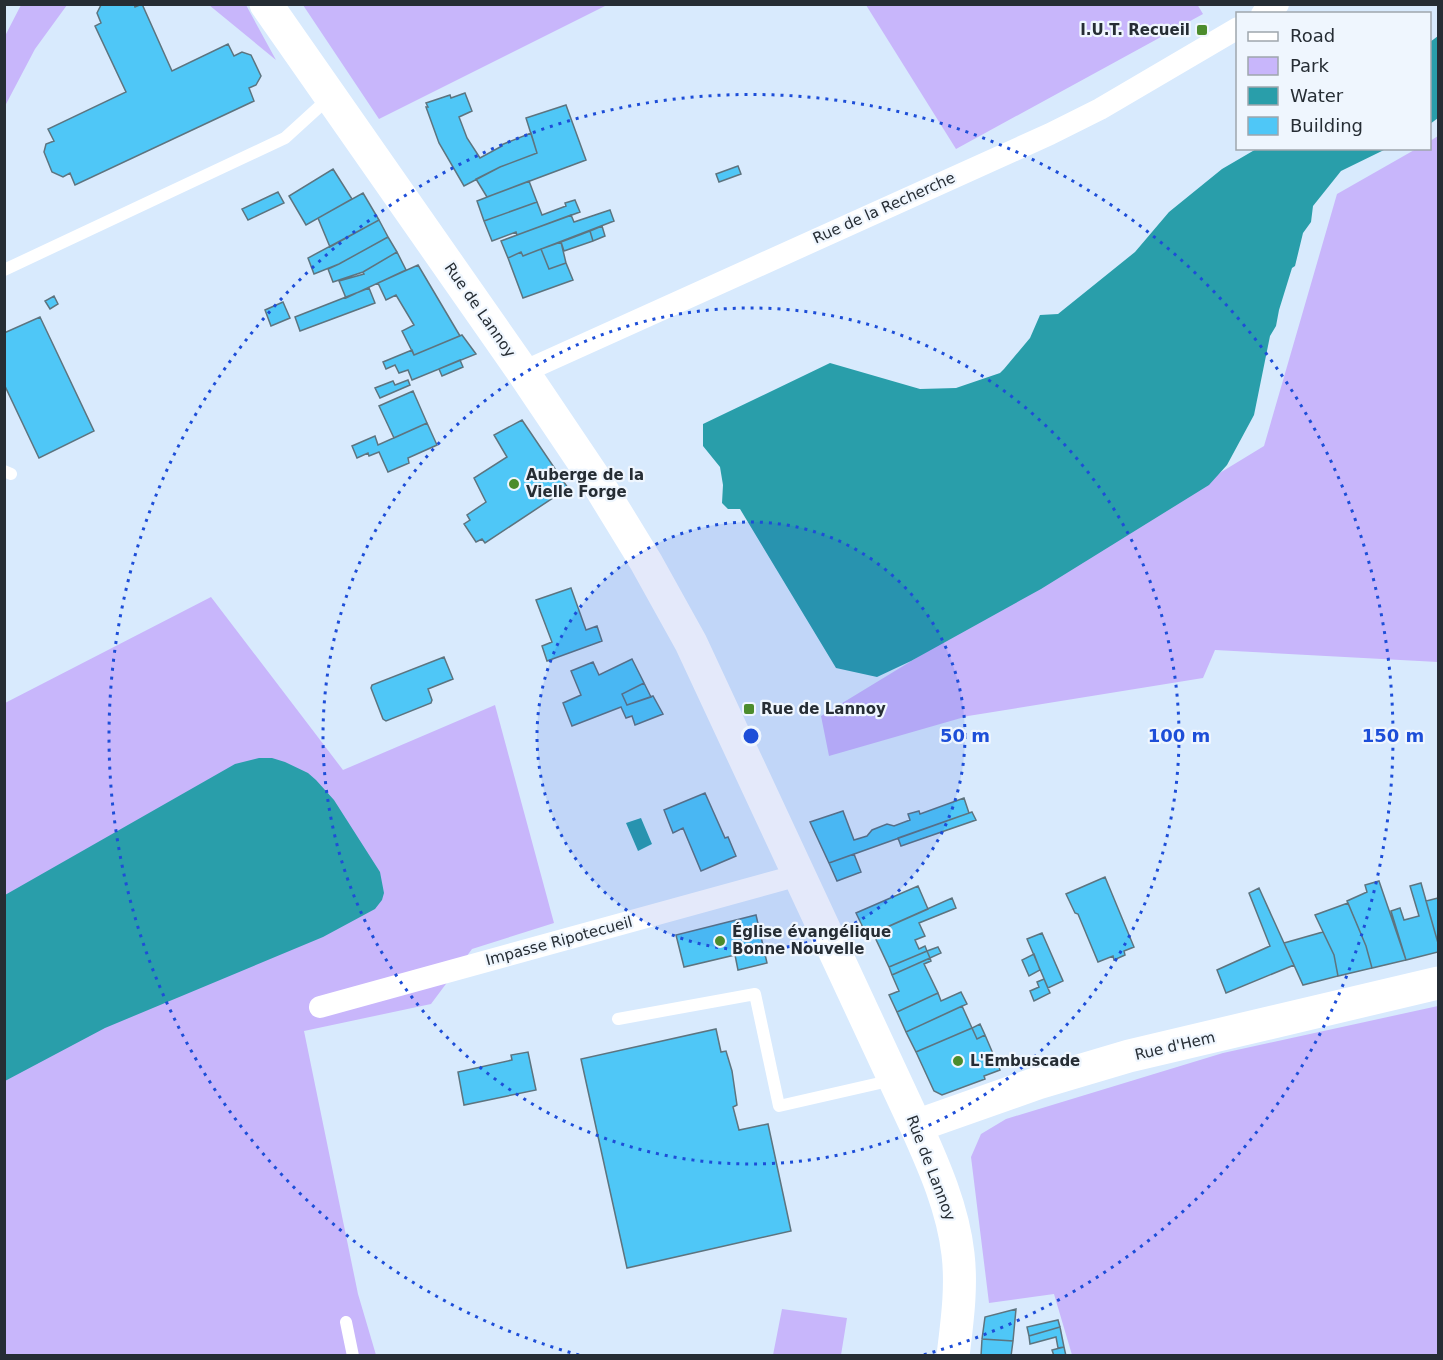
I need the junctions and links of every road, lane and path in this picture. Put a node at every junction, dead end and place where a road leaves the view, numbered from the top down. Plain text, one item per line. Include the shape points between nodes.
1 (266, 4) edge
2 (1278, 4) edge
3 (1265, 12) edge
4 (1236, 29) edge
5 (331, 96) junction
6 (4, 270) edge
7 (523, 372) junction
8 (799, 875) junction
9 (1438, 983) edge
10 (320, 1007) dead end
11 (618, 1019) dead end
12 (894, 1079) junction
13 (916, 1126) junction
14 (346, 1322) dead end
15 (353, 1356) edge
16 (953, 1356) edge

1 - 5 main road, Rue de Lannoy
2 - 3 street
4 - 7 street, Rue de la Recherche via 1050,134
5 - 6 lane via 285,138
5 - 7 main road, Rue de Lannoy
7 - 8 main road, Rue de Lannoy via 602,490 669,602
8 - 10 street, Impasse Ripotecueil
8 - 12 main road, Rue de Lannoy
9 - 13 main road, Rue d'Hem via 1118,1059
11 - 12 lane via 755,994 779,1106
12 - 13 main road, Rue de Lannoy
13 - 16 main road, Rue de Lannoy via 940,1185 958,1253 960,1289
14 - 15 lane

